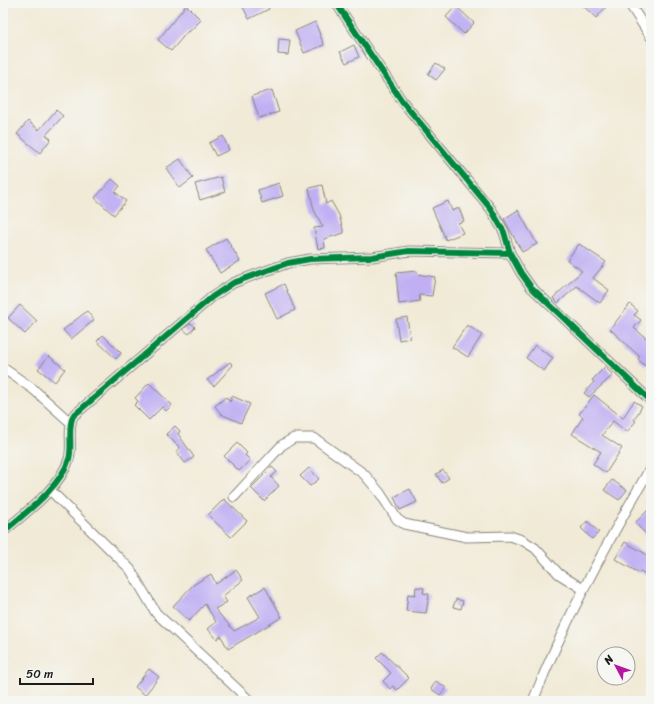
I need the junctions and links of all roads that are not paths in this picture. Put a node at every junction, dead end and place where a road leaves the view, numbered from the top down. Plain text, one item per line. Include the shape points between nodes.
1 (336, 3) edge
2 (629, 3) edge
3 (651, 37) edge
4 (510, 253) junction
5 (3, 368) edge
6 (651, 401) edge
7 (70, 422) junction
8 (651, 467) edge
9 (50, 490) junction
10 (234, 497) dead end
11 (3, 532) edge
12 (583, 589) junction
13 (250, 701) edge
14 (533, 701) edge

1 - 4 street via 402,101 491,209 504,232
2 - 3 street
4 - 6 street via 531,287
4 - 7 street via 409,251 372,257 310,259 233,283 212,297 104,388 73,416
5 - 7 street via 33,389
7 - 9 street via 69,459
8 - 12 street
9 - 11 street
9 - 13 street via 130,569 156,614
10 - 12 street via 282,445 294,438 314,438 364,474 397,519 404,524 467,537 510,536 522,540 535,548 559,574
12 - 14 street

